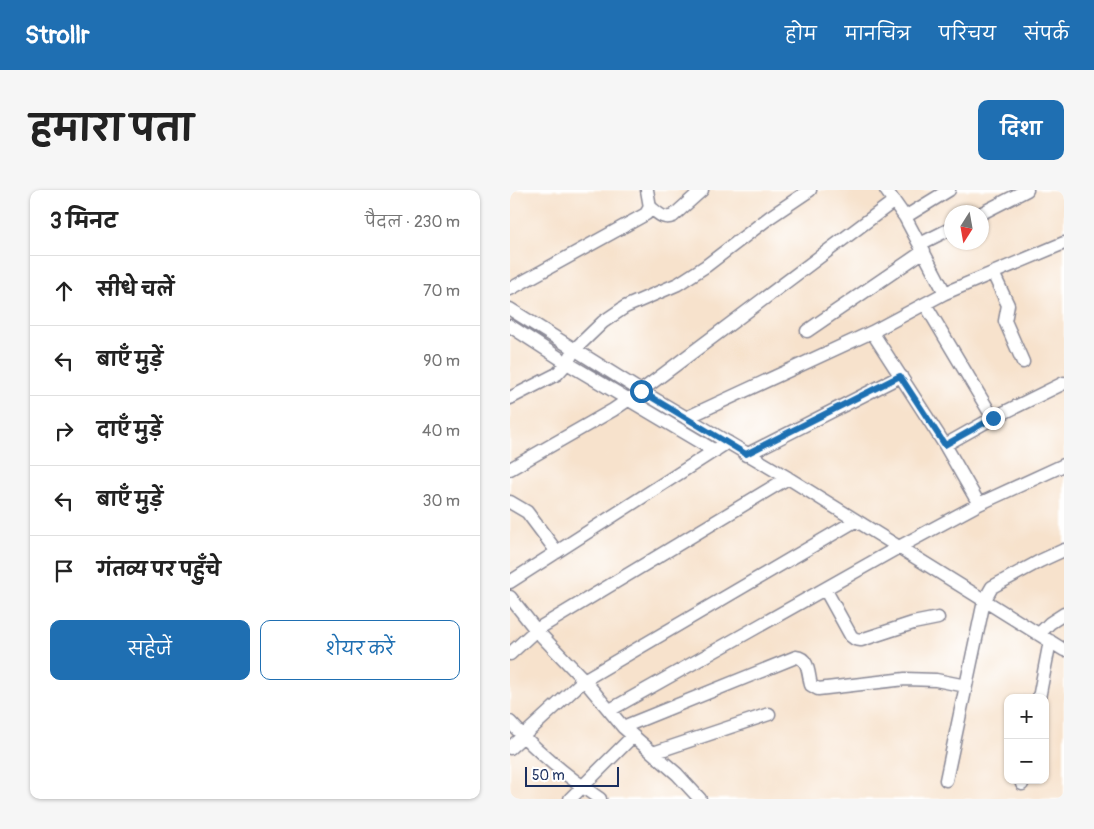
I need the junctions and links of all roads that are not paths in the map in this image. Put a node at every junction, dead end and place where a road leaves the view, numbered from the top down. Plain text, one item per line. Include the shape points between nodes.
1 (647, 190) edge
2 (702, 190) edge
3 (810, 190) edge
4 (886, 190) edge
5 (949, 190) edge
6 (1027, 190) edge
7 (894, 201) junction
8 (650, 207) junction
9 (989, 209) edge
10 (905, 217) junction
11 (944, 233) edge
12 (1064, 243) edge
13 (922, 248) junction
14 (993, 273) junction
15 (510, 289) edge
16 (944, 293) junction
17 (925, 304) junction
18 (510, 310) edge
19 (510, 326) edge
20 (807, 331) dead end
21 (872, 332) junction
22 (574, 350) junction
23 (567, 362) junction
24 (1023, 362) dead end
25 (900, 376) junction
26 (1064, 383) edge
27 (641, 391) junction
28 (510, 398) edge
29 (628, 400) junction
30 (686, 418) junction
31 (993, 418) junction
32 (728, 442) junction
33 (945, 445) junction
34 (715, 451) junction
35 (746, 454) junction
36 (1064, 465) edge
37 (510, 469) edge
38 (788, 478) junction
39 (510, 502) edge
40 (979, 504) junction
41 (855, 521) junction
42 (898, 547) junction
43 (1064, 550) edge
44 (557, 552) junction
45 (510, 582) edge
46 (825, 588) junction
47 (988, 594) junction
48 (510, 597) edge
49 (1064, 614) edge
50 (938, 618) dead end
51 (1044, 629) junction
52 (536, 630) junction
53 (1050, 641) junction
54 (1064, 650) edge
55 (510, 654) edge
56 (584, 680) junction
57 (966, 686) junction
58 (1040, 694) edge
59 (610, 710) junction
60 (769, 714) dead end
61 (510, 722) edge
62 (623, 727) junction
63 (633, 736) junction
64 (523, 737) junction
65 (510, 748) edge
66 (654, 753) junction
67 (946, 780) dead end
68 (582, 787) junction
69 (570, 799) edge
70 (600, 799) edge
71 (700, 799) edge

1 - 8 street
2 - 8 street via 667,218
3 - 22 street via 678,284 625,307 603,322
4 - 7 street
5 - 10 street
6 - 9 street
7 - 10 street
7 - 27 street
8 - 15 street via 646,214 626,226
10 - 13 street
11 - 13 street
12 - 14 street
13 - 16 street
13 - 20 street
14 - 16 street
14 - 24 street via 1008,305 1005,320
16 - 17 street
17 - 21 street
17 - 31 street
18 - 22 street
19 - 23 street
21 - 25 street
21 - 30 street
22 - 23 street
22 - 27 street
23 - 28 street via 557,374
23 - 29 street
25 - 33 street
25 - 35 street
26 - 31 street
27 - 29 street
27 - 30 street
29 - 34 street
29 - 37 street
30 - 32 street
31 - 33 street
32 - 34 street
32 - 35 street
33 - 40 street
34 - 44 street
35 - 38 street
36 - 40 street
38 - 41 street
38 - 52 street
39 - 44 street via 527,512
40 - 42 street
41 - 42 street
41 - 56 street
42 - 46 street
42 - 47 street
43 - 47 street via 1040,560
44 - 45 street
46 - 50 street via 855,639
46 - 59 street
47 - 51 street
47 - 57 street
48 - 52 street
49 - 51 street
51 - 53 street
52 - 55 street
52 - 56 street
53 - 54 street
53 - 58 street
56 - 59 street
56 - 64 street
57 - 62 street via 936,680 905,679 818,690 811,685 805,661 796,657
57 - 67 street
59 - 62 street
60 - 66 street
61 - 64 street
62 - 63 street
63 - 66 street
63 - 68 street
64 - 65 street
64 - 68 street
66 - 71 street
68 - 69 street
68 - 70 street

